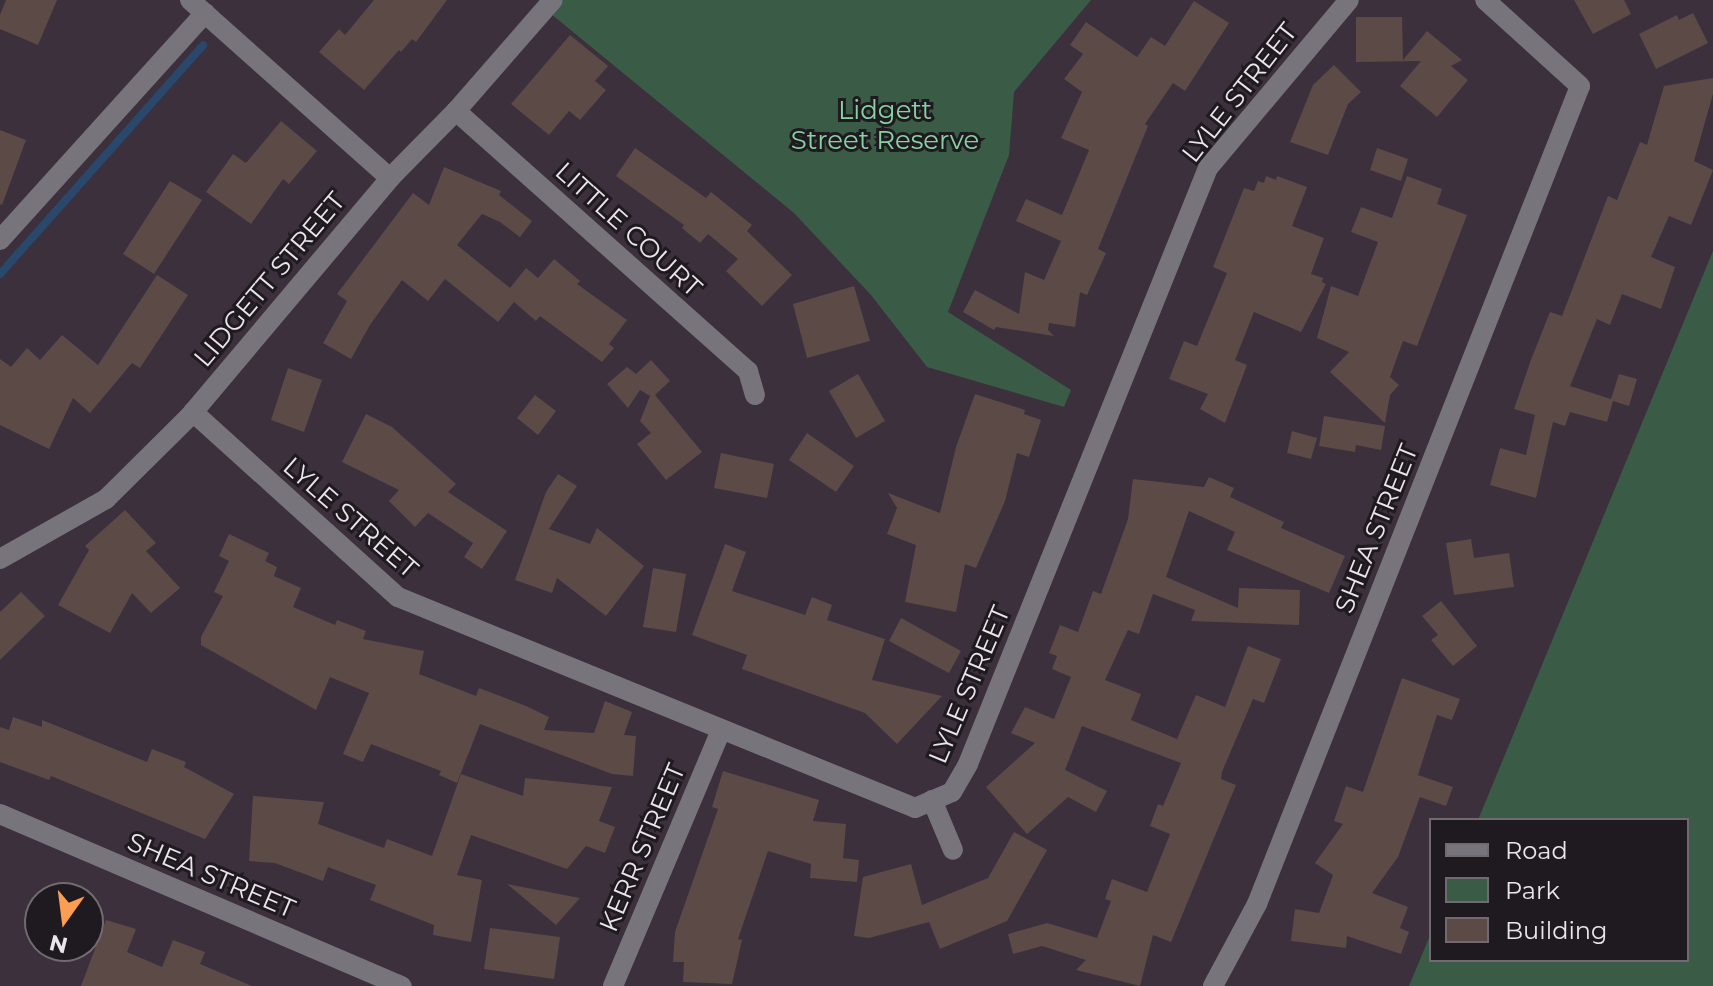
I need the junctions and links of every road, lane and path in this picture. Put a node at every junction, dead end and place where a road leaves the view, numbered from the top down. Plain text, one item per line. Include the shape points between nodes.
1 (553, 0) edge
2 (1349, 0) edge
3 (1485, 0) edge
4 (197, 6) edge
5 (456, 111) junction
6 (390, 178) junction
7 (0, 240) edge
8 (755, 395) dead end
9 (193, 412) junction
10 (0, 559) edge
11 (721, 730) junction
12 (932, 800) junction
13 (0, 814) edge
14 (953, 850) dead end
15 (402, 986) edge
16 (613, 986) edge
17 (1213, 986) edge

1 - 5 street, LIDGETT STREET
2 - 12 street, LYLE STREET via 1208,168 968,764 952,792
3 - 17 street, SHEA STREET via 1580,86 1257,904
4 - 6 street
4 - 7 street
5 - 6 street, LIDGETT STREET
5 - 8 street, LITTLE COURT via 748,371
6 - 9 street, LIDGETT STREET
9 - 10 street, LIDGETT STREET via 106,499
9 - 11 street, LYLE STREET via 398,597
11 - 12 street, LYLE STREET via 915,808
11 - 16 street, KERR STREET
12 - 14 street
13 - 15 street, SHEA STREET

